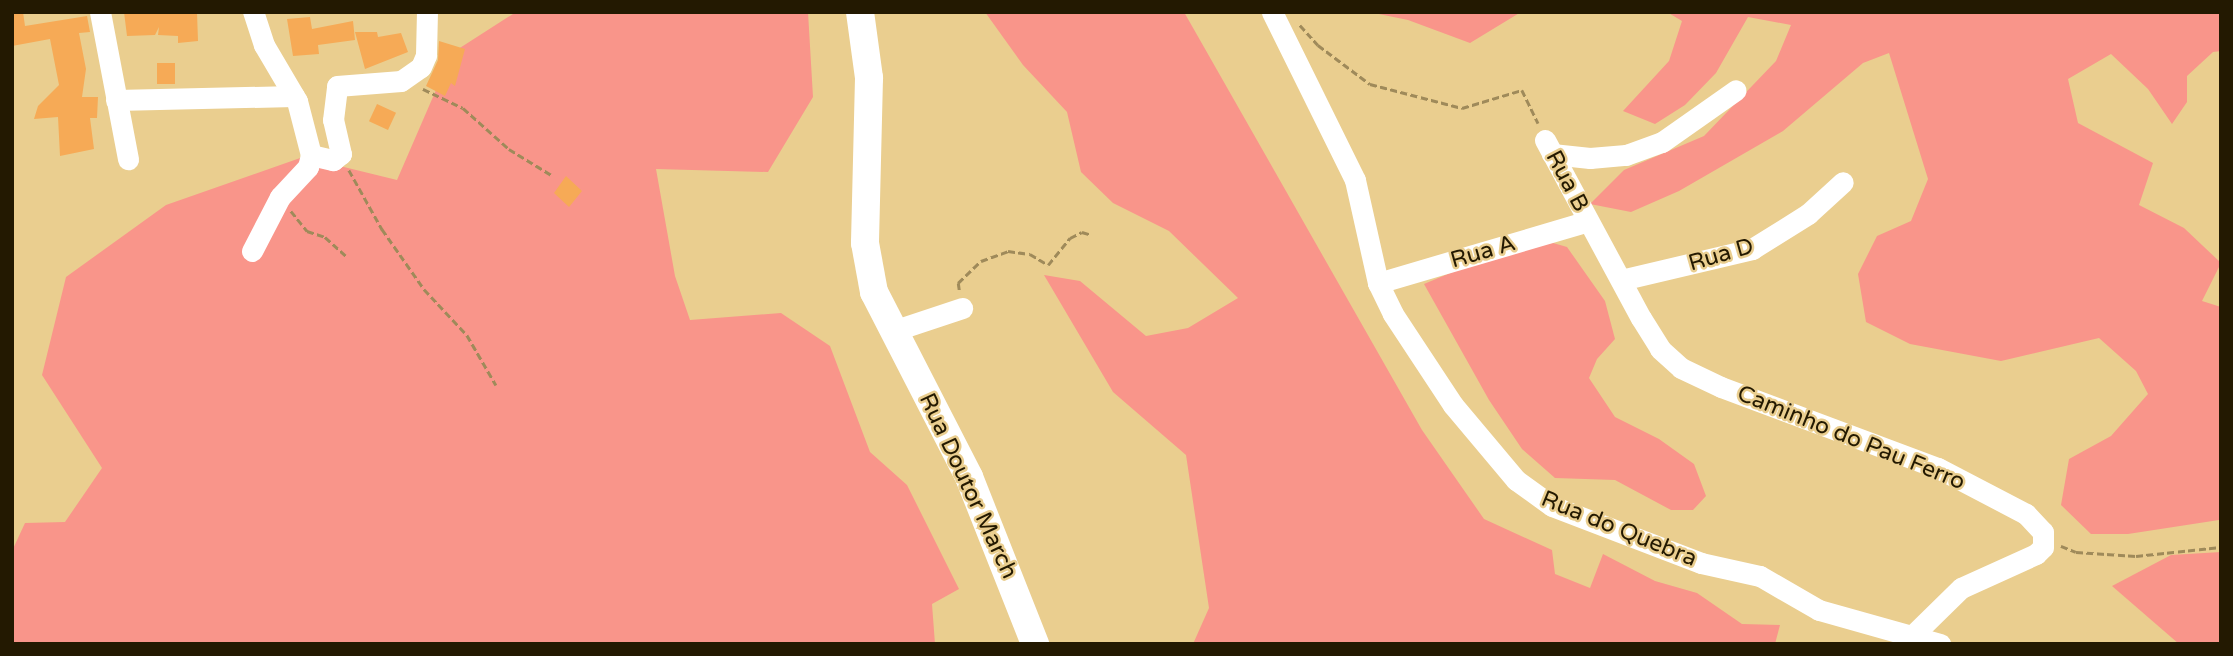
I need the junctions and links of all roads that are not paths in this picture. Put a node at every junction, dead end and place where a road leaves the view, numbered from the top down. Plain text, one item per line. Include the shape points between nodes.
1 (100, 12) edge
2 (253, 12) edge
3 (427, 12) edge
4 (860, 12) edge
5 (1272, 12) edge
6 (1736, 90) dead end
7 (294, 96) junction
8 (116, 100) junction
9 (311, 155) junction
10 (128, 159) dead end
11 (1843, 181) dead end
12 (1588, 221) junction
13 (252, 251) dead end
14 (1620, 281) junction
15 (1378, 283) junction
16 (962, 308) road end
17 (893, 331) junction
18 (1911, 637) junction
19 (1035, 644) edge
20 (1940, 644) edge

1 - 8 street
2 - 7 street via 264,45
3 - 9 street via 426,55 412,76 401,81 337,86 333,120 339,158
4 - 17 main road, Rua Doutor March via 869,78 865,243 874,292
5 - 15 street, Rua do Quebra via 1355,180
6 - 12 street, Rua B via 1662,142 1626,155 1590,158 1549,147
7 - 8 street
7 - 9 street
8 - 10 street
9 - 13 street via 308,167 276,205
11 - 14 street, Rua D via 1808,214 1752,249
12 - 14 street, Caminho do Pau Ferro
12 - 15 street, Rua A
14 - 18 street, Caminho do Pau Ferro via 1660,349 1681,368 1938,468 2025,514 2045,539 2036,554 1961,588
15 - 18 street, Rua do Quebra via 1453,405 1533,495 1701,563 1760,576 1819,610
16 - 17 street
17 - 19 main road, Rua Doutor March via 969,477
18 - 20 street, Rua do Quebra

